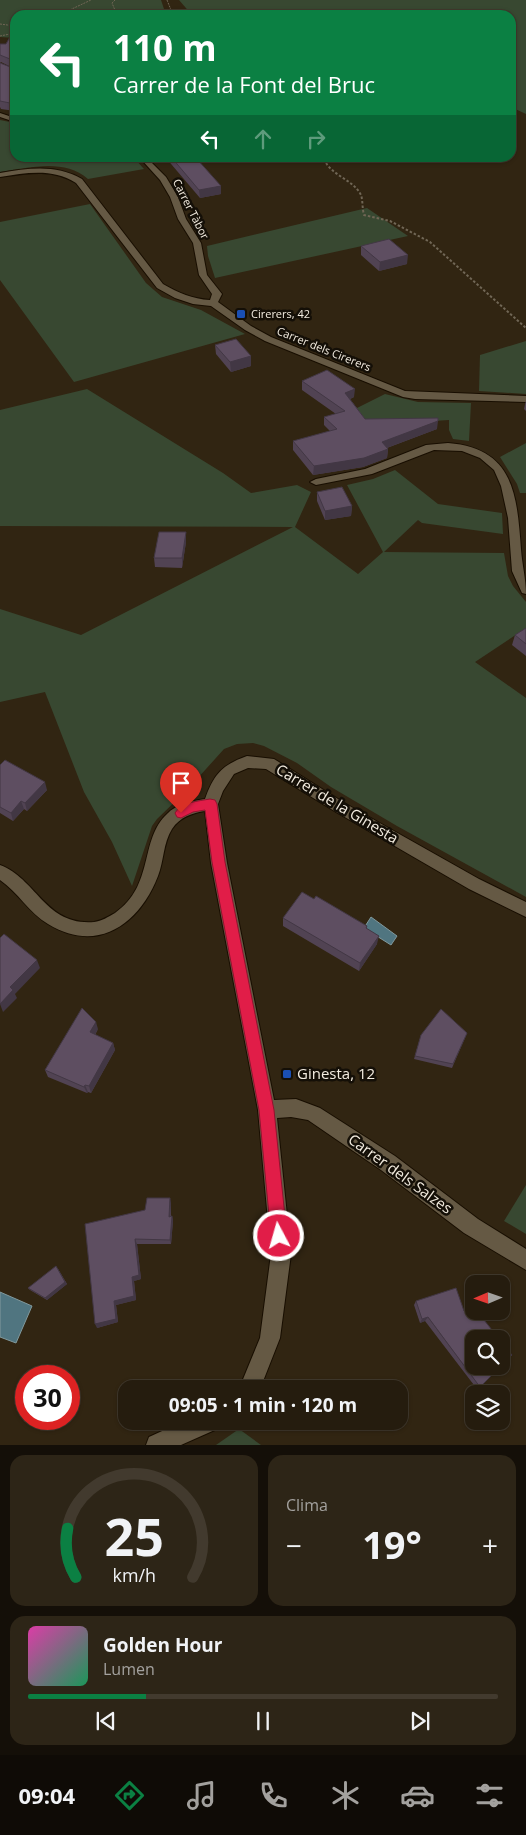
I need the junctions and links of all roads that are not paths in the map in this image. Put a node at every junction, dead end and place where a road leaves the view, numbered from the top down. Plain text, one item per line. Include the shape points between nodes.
1 (146, 162) edge
2 (0, 175) edge
3 (213, 303) junction
4 (526, 399) edge
5 (316, 482) dead end
6 (526, 590) edge
7 (210, 804) junction
8 (0, 872) edge
9 (526, 910) edge
10 (267, 1110) junction
11 (526, 1260) edge
12 (253, 1380) edge
13 (190, 1430) edge
14 (157, 1445) edge

1 - 3 street, Carrer Tàbor via 170,189 182,219 197,243 203,275 217,294
2 - 3 street, Carrer dels Cirerers via 40,170 70,174 80,181 160,286 196,302
3 - 4 street, Carrer dels Cirerers via 268,340 394,391 415,396
5 - 6 street via 374,470 435,447 457,447 482,454 495,466 508,489 519,577
7 - 8 street via 190,808 172,818 161,836 146,888 125,916 110,925 91,930 71,927 54,919
7 - 9 street, Carrer de la Ginesta via 229,770 247,762 269,763 465,880
7 - 10 street
10 - 11 street, Carrer dels Salzes via 289,1106 314,1114 388,1163 471,1226
10 - 12 street via 281,1254 270,1338
13 - 14 street

